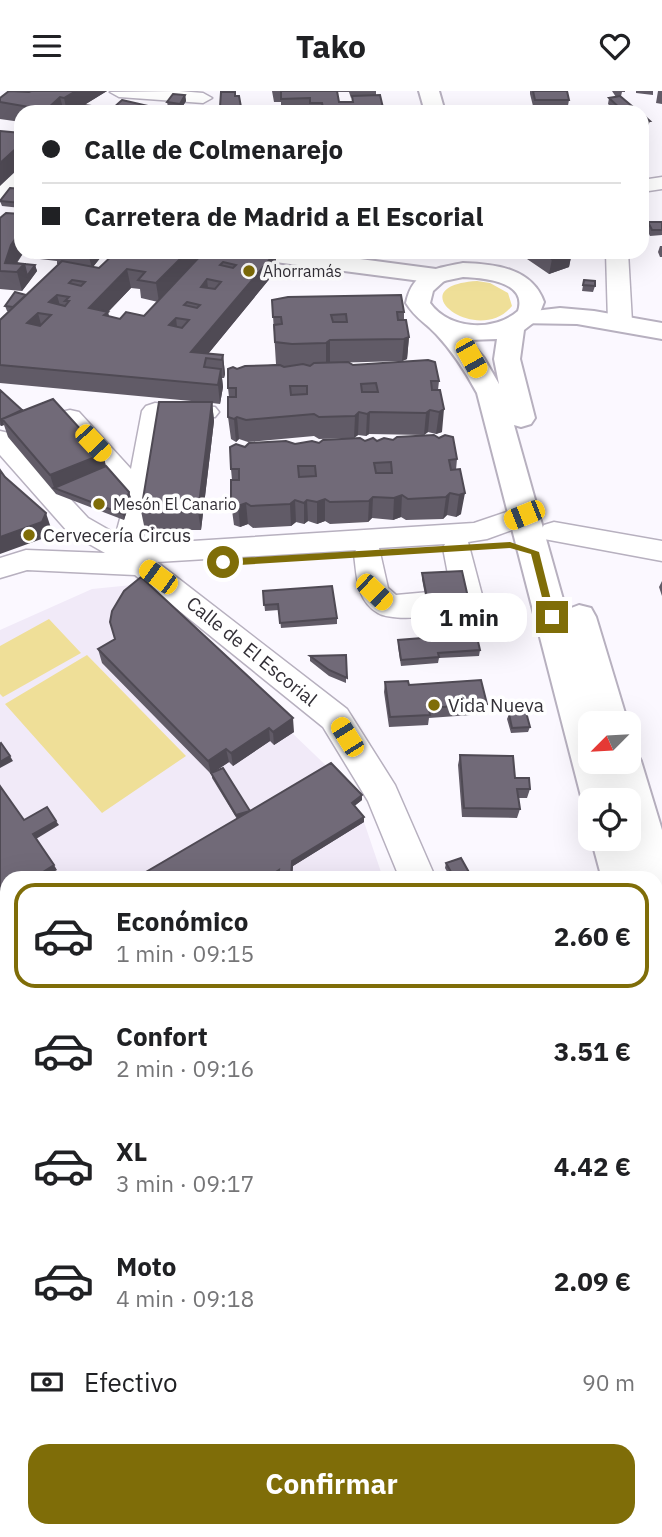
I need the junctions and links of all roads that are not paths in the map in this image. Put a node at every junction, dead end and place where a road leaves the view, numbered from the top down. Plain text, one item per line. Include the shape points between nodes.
1 (115, 94) edge
2 (203, 98) dead end
3 (14, 183) edge
4 (0, 195) edge
5 (298, 259) edge
6 (484, 259) edge
7 (616, 259) edge
8 (324, 263) junction
9 (443, 263) edge
10 (498, 274) junction
11 (528, 292) junction
12 (418, 303) junction
13 (611, 320) junction
14 (519, 322) junction
15 (442, 325) junction
16 (662, 331) edge
17 (212, 412) edge
18 (50, 414) edge
19 (7, 432) edge
20 (140, 495) junction
21 (524, 515) junction
22 (78, 525) junction
23 (544, 542) junction
24 (457, 548) junction
25 (662, 551) edge
26 (368, 554) junction
27 (133, 558) junction
28 (13, 564) edge
29 (580, 711) edge
30 (606, 711) edge
31 (626, 774) edge
32 (614, 851) edge
33 (415, 871) edge
34 (620, 871) edge
35 (655, 871) edge

1 - 2 street
3 - 4 street
5 - 8 main road
6 - 10 main road
7 - 13 street
8 - 9 main road via 388,271
8 - 12 main road
9 - 10 main road
9 - 12 main road via 421,288
10 - 11 main road
11 - 13 main road
11 - 14 main road via 531,309
12 - 15 main road
13 - 14 main road via 567,315
13 - 16 main road
14 - 15 main road via 477,333
14 - 23 main road via 506,359
15 - 21 main road via 471,358 491,393
17 - 20 street via 155,411
18 - 20 street via 61,409
19 - 22 street, Calle de El Escorial
20 - 27 street
21 - 23 main road
21 - 27 street via 477,532
22 - 27 street, Calle de El Escorial
22 - 28 street via 61,551
23 - 24 street
23 - 25 street
23 - 29 main road
23 - 30 main road
24 - 26 street
24 - 26 street via 467,595 452,603 389,606 374,592
26 - 27 street
27 - 28 street
27 - 33 street, Calle de El Escorial via 334,717 383,795
31 - 35 main road
32 - 34 main road

